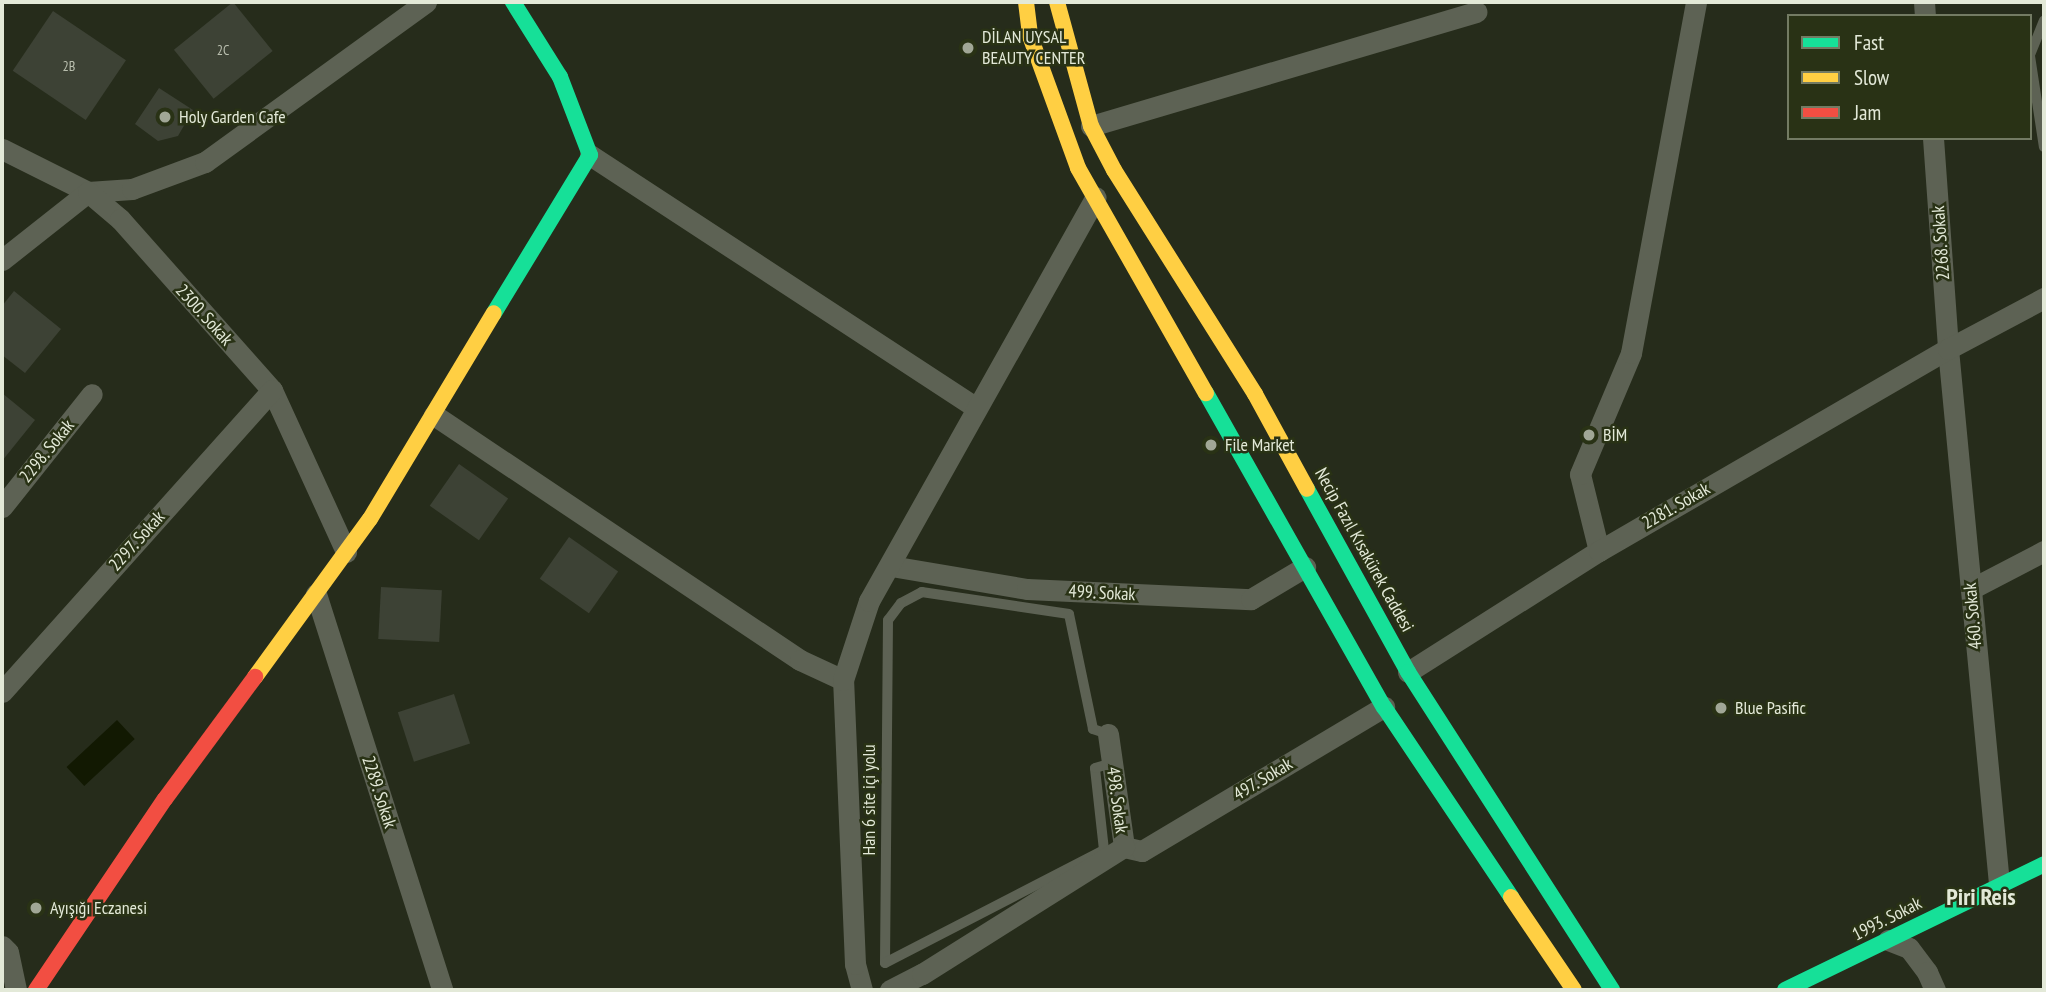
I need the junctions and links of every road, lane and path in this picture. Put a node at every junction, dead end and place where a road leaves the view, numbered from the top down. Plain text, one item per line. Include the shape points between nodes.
1 (426, 2) edge
2 (513, 2) edge
3 (1026, 2) edge
4 (1057, 2) edge
5 (1696, 2) edge
6 (1477, 12) dead end
7 (2044, 21) edge
8 (2032, 51) edge
9 (2032, 69) edge
10 (1091, 126) junction
11 (1933, 140) edge
12 (2044, 147) edge
13 (2, 149) edge
14 (590, 155) junction
15 (1114, 170) junction
16 (88, 192) junction
17 (1096, 197) junction
18 (2, 260) edge
19 (2044, 298) edge
20 (1948, 349) junction
21 (272, 390) junction
22 (92, 394) dead end
23 (977, 408) junction
24 (434, 415) junction
25 (2, 507) edge
26 (1599, 551) junction
27 (2044, 551) edge
28 (346, 552) junction
29 (891, 566) junction
30 (1305, 567) junction
31 (1971, 589) junction
32 (316, 594) junction
33 (1408, 673) junction
34 (843, 680) junction
35 (2, 692) edge
36 (1384, 707) junction
37 (1108, 734) joint
38 (1112, 763) junction
39 (1133, 849) junction
40 (2044, 864) edge
41 (1999, 884) junction
42 (1888, 940) junction
43 (2, 946) edge
44 (1809, 985) edge
45 (16, 990) edge
46 (36, 990) edge
47 (442, 990) edge
48 (862, 990) edge
49 (890, 990) edge
50 (1574, 990) edge
51 (1612, 990) edge
52 (1785, 990) edge
53 (1935, 990) edge

1 - 16 street via 205,162 132,189
2 - 14 main road via 560,77
3 - 17 main road via 1030,36 1060,125
4 - 10 main road, Necip Fazıl Kısakürek Caddesi
5 - 26 street via 1632,353 1580,474
6 - 10 street
7 - 8 lane
9 - 12 lane
10 - 15 main road, Necip Fazıl Kısakürek Caddesi
11 - 20 street, 2268. Sokak
13 - 16 street, 2300. Sokak
14 - 23 street
14 - 24 main road
15 - 17 main road
15 - 33 main road, Necip Fazıl Kısakürek Caddesi via 1255,394
16 - 18 street
16 - 21 street, 2300. Sokak via 120,219
17 - 23 street
17 - 30 main road
19 - 20 street, 2281. Sokak
20 - 26 street, 2281. Sokak
20 - 31 street, 460. Sokak
21 - 28 street, 2300. Sokak
21 - 35 street, 2297. Sokak
22 - 25 street, 2298. Sokak
23 - 29 street
24 - 28 main road
24 - 34 street via 800,660
26 - 33 street, 2281. Sokak
27 - 31 street
28 - 32 main road
29 - 30 street, 499. Sokak via 1027,589 1251,599
29 - 34 street via 869,601
30 - 36 main road
31 - 41 street, 460. Sokak
32 - 46 main road via 165,800
32 - 47 street, 2289. Sokak
33 - 36 main road
33 - 51 main road, Necip Fazıl Kısakürek Caddesi
34 - 48 street via 855,964
36 - 39 street, 497. Sokak
36 - 50 main road
37 - 38 street, 498. Sokak
37 - 38 lane, Han 6 site içi yolu via 1093,729 1069,614 922,592 901,603 888,620 886,963 1104,850 1096,768
38 - 39 street, 498. Sokak
39 - 49 street, 497. Sokak
40 - 41 main road, 1993. Sokak
41 - 42 main road, 1993. Sokak
42 - 44 main road, 1993. Sokak
42 - 53 street via 1909,948
43 - 45 street via 8,952
44 - 52 main road, 1993. Sokak

